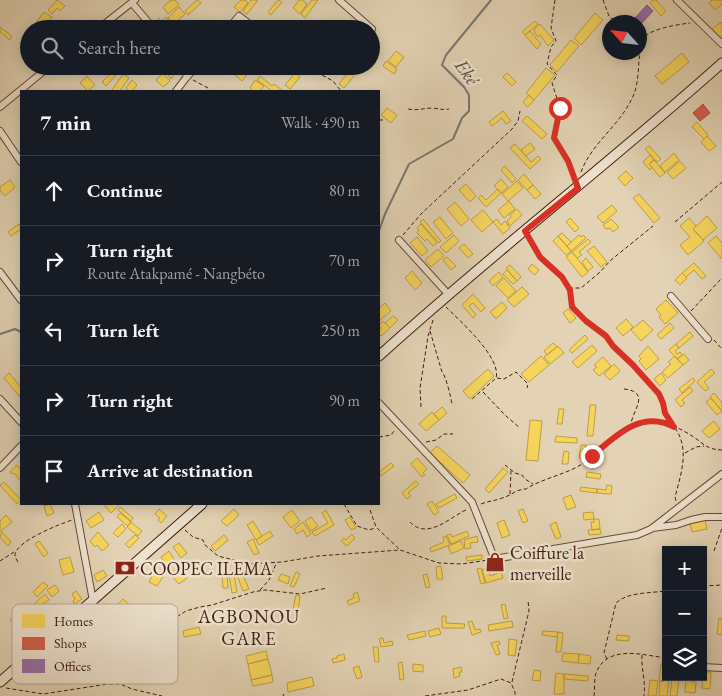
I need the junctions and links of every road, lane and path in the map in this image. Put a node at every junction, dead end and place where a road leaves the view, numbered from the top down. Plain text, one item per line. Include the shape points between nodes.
1 (339, 0) edge
2 (555, 0) edge
3 (603, 0) edge
4 (677, 0) edge
5 (134, 2) edge
6 (609, 15) edge
7 (110, 20) edge
8 (147, 20) edge
9 (362, 20) edge
10 (698, 22) junction
11 (647, 35) edge
12 (722, 44) edge
13 (639, 60) edge
14 (722, 63) edge
15 (39, 75) edge
16 (186, 75) edge
17 (188, 75) edge
18 (322, 75) edge
19 (186, 78) junction
20 (21, 90) edge
21 (177, 90) edge
22 (210, 90) edge
23 (340, 90) edge
24 (20, 91) edge
25 (0, 107) edge
26 (408, 109) dead end
27 (449, 109) dead end
28 (520, 111) dead end
29 (0, 131) edge
30 (20, 161) edge
31 (722, 182) edge
32 (579, 186) junction
33 (675, 222) dead end
34 (653, 226) dead end
35 (525, 231) junction
36 (399, 240) joint
37 (0, 272) edge
38 (722, 278) edge
39 (569, 288) junction
40 (448, 294) junction
41 (671, 296) dead end
42 (20, 299) edge
43 (440, 301) junction
44 (430, 310) junction
45 (688, 315) junction
46 (430, 330) junction
47 (708, 338) joint
48 (722, 349) edge
49 (380, 355) edge
50 (496, 378) junction
51 (527, 388) dead end
52 (624, 388) dead end
53 (482, 390) junction
54 (0, 399) edge
55 (471, 400) dead end
56 (380, 403) edge
57 (452, 404) dead end
58 (421, 407) dead end
59 (20, 421) edge
60 (400, 426) junction
61 (631, 426) junction
62 (674, 427) junction
63 (520, 428) dead end
64 (453, 434) dead end
65 (380, 437) edge
66 (419, 446) junction
67 (704, 446) junction
68 (20, 447) edge
69 (722, 450) edge
70 (684, 454) junction
71 (505, 465) dead end
72 (0, 468) edge
73 (511, 471) junction
74 (722, 474) edge
75 (533, 484) junction
76 (510, 494) junction
77 (75, 505) edge
78 (201, 505) edge
79 (345, 505) edge
80 (474, 507) junction
81 (678, 507) junction
82 (370, 510) dead end
83 (722, 517) edge
84 (77, 519) junction
85 (410, 522) dead end
86 (179, 524) junction
87 (376, 527) junction
88 (722, 528) edge
89 (650, 529) junction
90 (400, 550) junction
91 (714, 551) dead end
92 (15, 552) junction
93 (493, 555) junction
94 (0, 561) edge
95 (18, 562) dead end
96 (276, 563) junction
97 (722, 585) edge
98 (707, 586) edge
99 (327, 588) dead end
100 (259, 591) junction
101 (662, 592) edge
102 (528, 600) dead end
103 (93, 601) junction
104 (90, 604) edge
105 (178, 616) edge
106 (642, 655) junction
107 (662, 658) edge
108 (607, 659) junction
109 (707, 667) edge
110 (722, 668) edge
111 (12, 671) edge
112 (0, 682) edge
113 (510, 683) junction
114 (0, 687) edge
115 (162, 696) edge
116 (425, 696) edge
117 (514, 696) edge
118 (594, 696) edge
119 (644, 696) edge

1 - 9 street
2 - 32 path via 551,28 556,41 547,64 556,75 552,82 560,108 554,138
3 - 6 path
4 - 10 street
5 - 7 street
5 - 8 street
10 - 11 path
10 - 12 street
13 - 32 path via 635,92 588,157 581,171
14 - 32 main road
15 - 20 street
16 - 19 street
17 - 19 street
18 - 23 path
19 - 21 street
19 - 22 path
24 - 25 street
26 - 27 path
28 - 36 path via 512,130 422,214
29 - 30 street
31 - 33 path
32 - 35 main road
34 - 39 path via 580,288
35 - 39 path via 540,257
35 - 40 main road
36 - 40 street
37 - 42 street
38 - 45 path
39 - 62 path via 572,307 606,336 654,388
40 - 43 main road
41 - 45 street
43 - 44 main road
43 - 50 path via 490,356
44 - 46 path via 433,321
44 - 49 main road
45 - 47 street
46 - 57 path
46 - 58 path via 420,388
47 - 48 path
50 - 51 path via 504,379 516,372 528,384
50 - 53 path
52 - 61 path via 639,398
53 - 55 path
53 - 63 path
54 - 59 street
56 - 60 street
60 - 65 path via 391,435
60 - 66 street
61 - 62 path via 650,420
61 - 75 path via 581,464
62 - 67 path via 690,434
62 - 70 path via 683,443
64 - 66 path via 444,434
66 - 80 street
67 - 69 path
67 - 70 path
68 - 72 street
70 - 81 path via 675,497
71 - 73 path
73 - 75 path
73 - 76 path
74 - 81 street
75 - 76 path
76 - 80 path
77 - 84 street
78 - 86 main road
79 - 87 path via 357,526 369,530
80 - 85 path via 432,528 417,528
80 - 93 street
81 - 89 street
82 - 87 path
83 - 89 street via 705,517
84 - 92 path via 55,525
84 - 103 street
86 - 96 path via 193,537 203,540 204,545 218,556 256,565
86 - 103 main road
87 - 90 path
88 - 91 path
89 - 93 street via 638,534 500,558
90 - 93 path via 439,563 489,560
90 - 96 path via 318,556
92 - 94 path
92 - 95 path
96 - 100 path via 269,580
97 - 98 path
99 - 100 path via 300,594
100 - 105 path via 186,611
101 - 108 path via 630,596 616,603 604,653
102 - 113 path via 529,611
103 - 104 main road
106 - 107 path
106 - 108 path via 622,653
106 - 119 path
108 - 118 path via 596,673
109 - 110 street
111 - 112 main road
113 - 116 path via 501,679 468,690
113 - 117 path
114 - 115 path via 42,694 120,684

